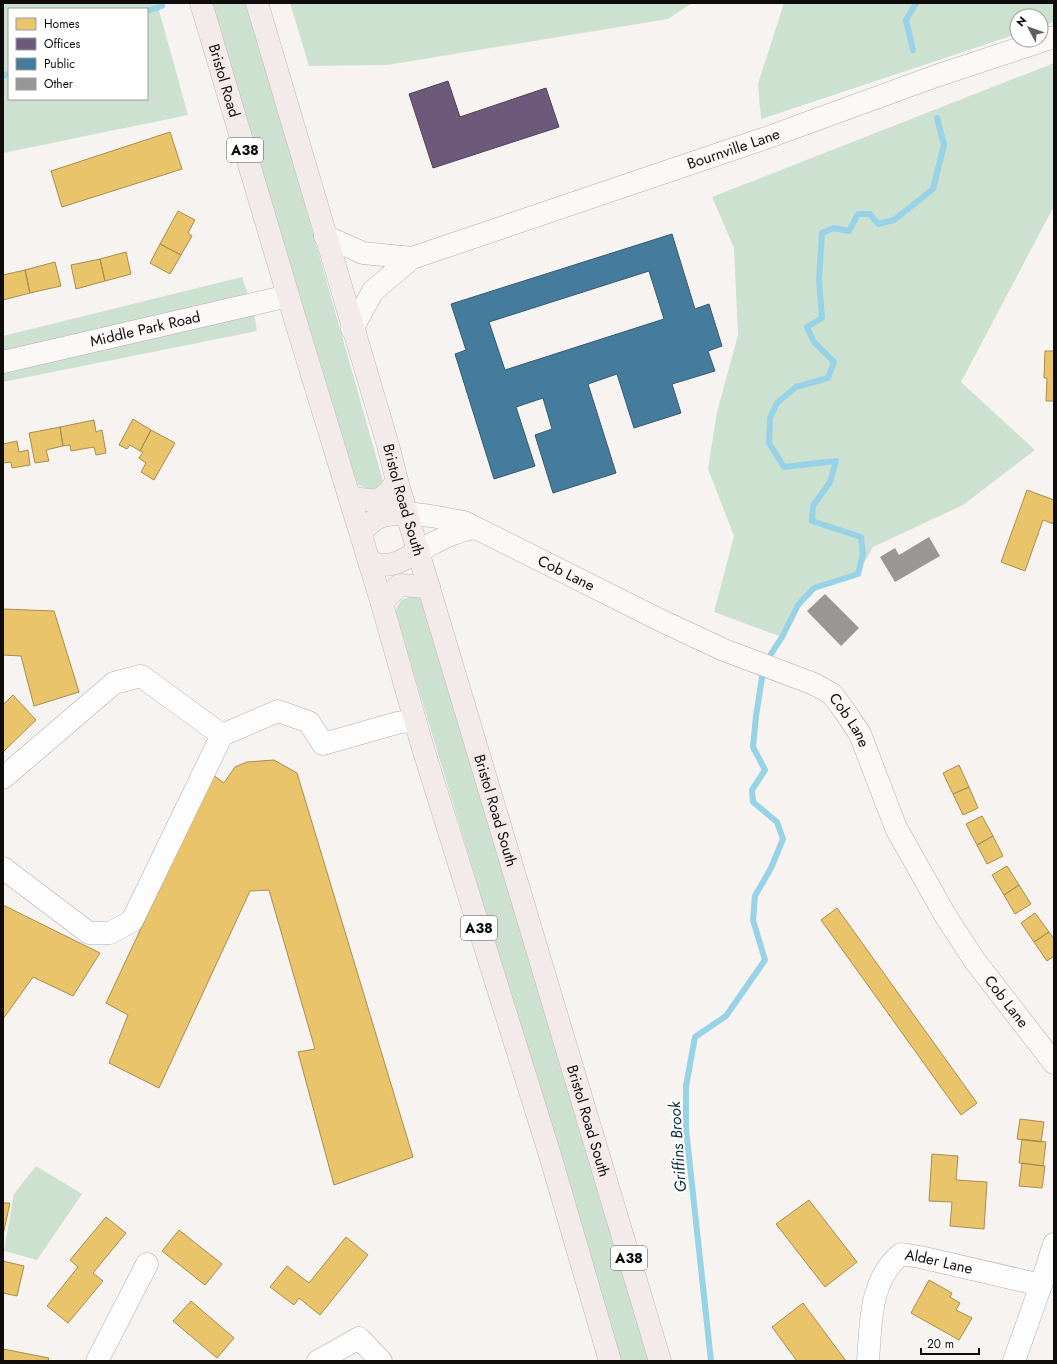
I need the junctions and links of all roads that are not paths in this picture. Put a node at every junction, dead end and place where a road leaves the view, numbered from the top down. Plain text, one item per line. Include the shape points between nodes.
1 (201, 3) edge
2 (257, 3) edge
3 (1054, 37) edge
4 (325, 236) junction
5 (412, 258) junction
6 (288, 296) junction
7 (352, 329) junction
8 (3, 362) edge
9 (397, 481) junction
10 (349, 496) junction
11 (407, 513) junction
12 (475, 528) junction
13 (361, 533) junction
14 (419, 551) junction
15 (369, 562) junction
16 (429, 587) junction
17 (382, 604) junction
18 (415, 720) junction
19 (222, 735) junction
20 (3, 778) edge
21 (3, 868) edge
22 (1054, 1063) edge
23 (1053, 1255) edge
24 (147, 1264) dead end
25 (1042, 1285) junction
26 (97, 1361) edge
27 (318, 1361) edge
28 (381, 1361) edge
29 (610, 1361) edge
30 (660, 1361) edge
31 (868, 1361) edge
32 (1014, 1361) edge

1 - 6 highway, Bristol Road / A38
2 - 4 highway, A38
3 - 5 street, Bournville Lane
4 - 5 street, Bournville Lane via 363,253
4 - 7 highway, Bristol Road South / A38
5 - 7 street, Bournville Lane via 373,291
6 - 8 street, Middle Park Road
6 - 10 highway, A38
7 - 9 highway, Bristol Road South / A38
9 - 10 highway via 389,492 377,501
9 - 11 highway, Bristol Road South / A38
10 - 13 highway, A38
11 - 12 street, Cob Lane via 464,522
11 - 13 highway via 381,516 369,523
11 - 14 highway, Bristol Road South / A38
12 - 14 street via 460,530
12 - 22 street, Cob Lane via 724,650 814,684 832,694 860,734 896,828 945,915 975,961
13 - 15 highway, A38
14 - 15 highway via 395,564
14 - 16 highway, Bristol Road South / A38
15 - 17 highway, A38
16 - 17 highway via 400,585
16 - 30 highway, Bristol Road South / A38
17 - 18 highway, A38
18 - 19 street via 323,744 309,722 278,710
18 - 29 highway, A38 via 550,1155
19 - 20 street via 142,676 114,682
19 - 21 street via 132,920 110,933 89,933
23 - 25 street
24 - 26 street
25 - 31 street, Alder Lane via 901,1254 882,1278 875,1297 869,1326
25 - 32 street
27 - 28 street via 359,1338

